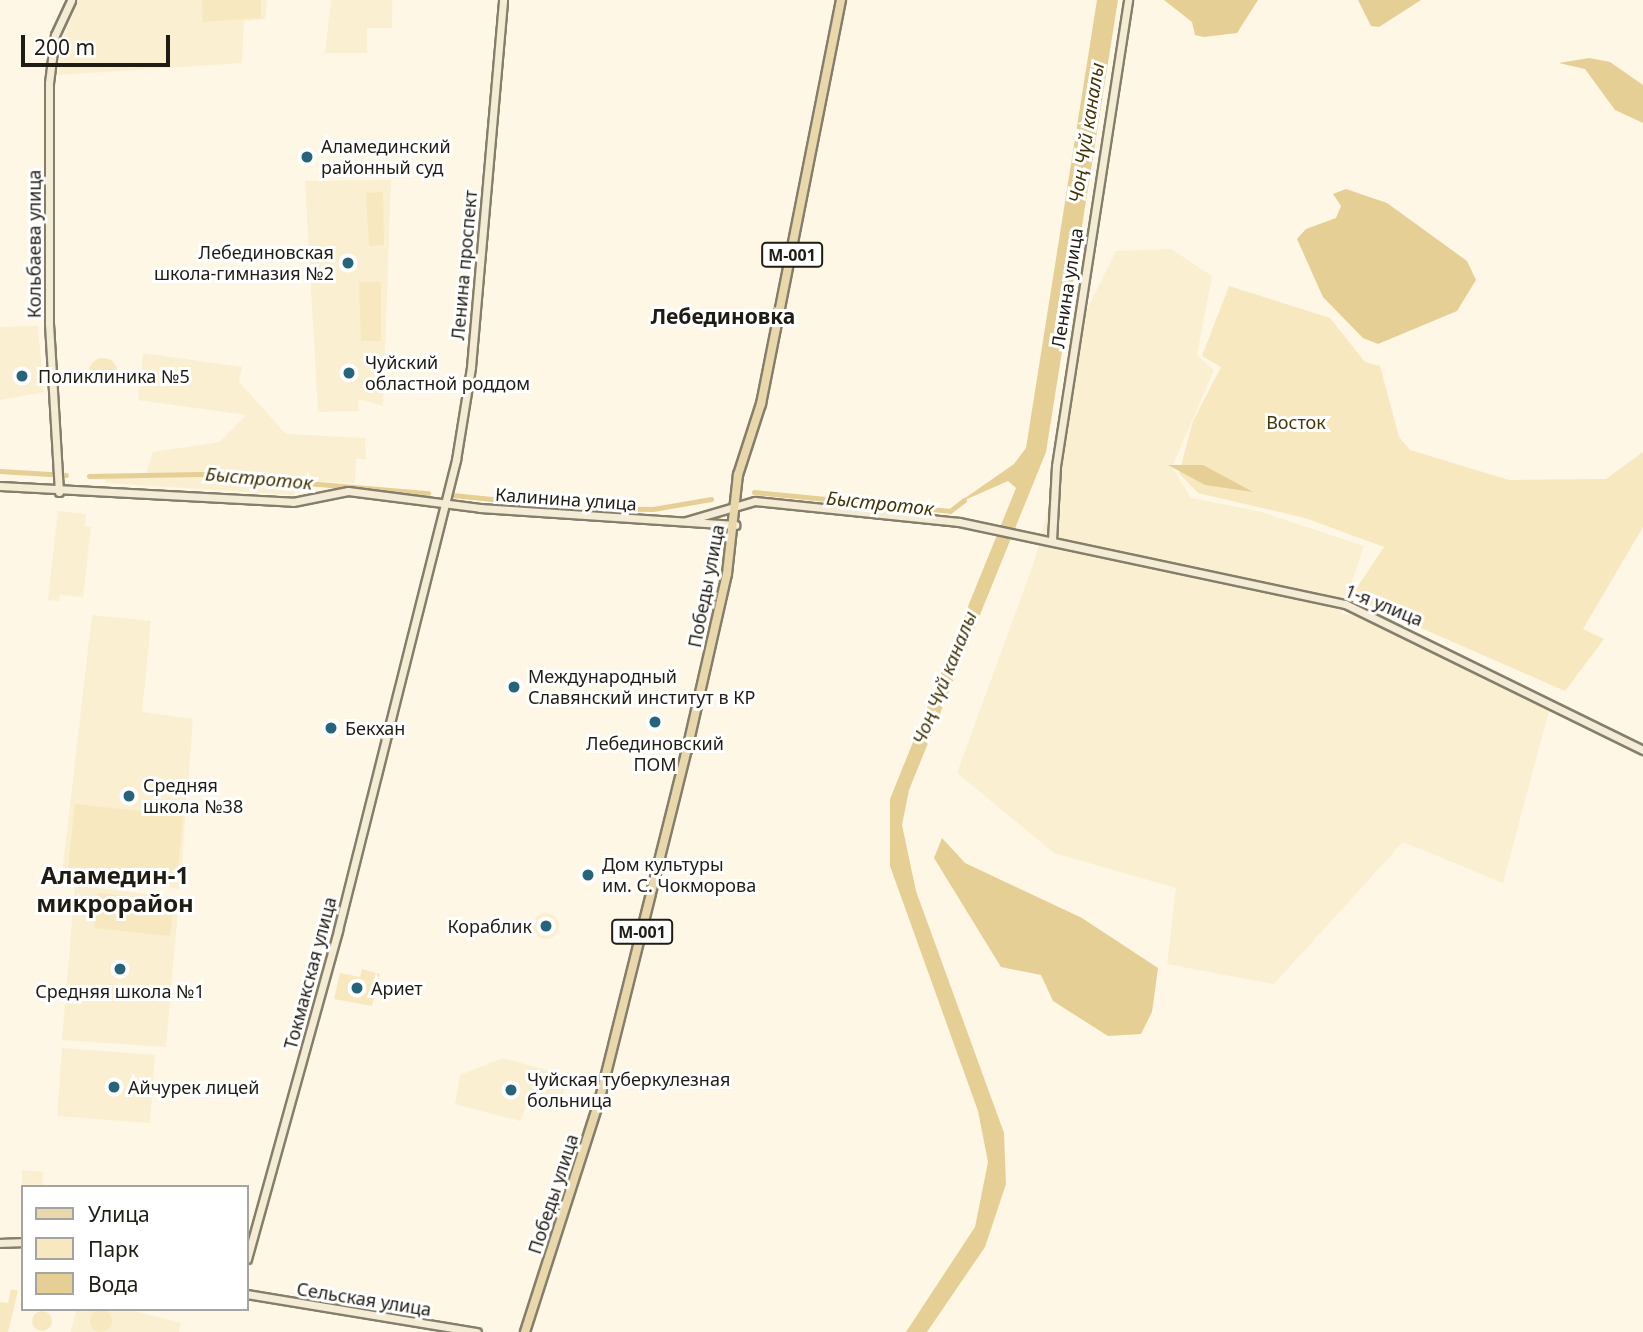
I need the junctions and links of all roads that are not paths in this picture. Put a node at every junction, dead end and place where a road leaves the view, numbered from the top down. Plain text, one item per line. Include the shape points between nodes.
1 (71, 0) edge
2 (503, 0) edge
3 (841, 0) edge
4 (1128, 0) edge
5 (0, 486) edge
6 (59, 492) junction
7 (445, 503) junction
8 (736, 507) junction
9 (686, 521) junction
10 (735, 525) junction
11 (1023, 534) joint
12 (1052, 540) junction
13 (396, 693) joint
14 (1643, 750) edge
15 (21, 1242) edge
16 (0, 1243) edge
17 (248, 1255) edge
18 (248, 1294) edge
19 (477, 1332) edge
20 (525, 1332) edge

1 - 6 main road, Кольбаева улица via 55,35 49,83 49,323
2 - 7 main road, Ленина проспект via 471,367
3 - 8 main road, Победы улица / М-001
4 - 12 main road, Ленина улица via 1056,466
5 - 6 main road, Калинина улица
6 - 7 main road, Калинина улица via 293,502 342,491
7 - 9 main road, Калинина улица
7 - 13 main road, Ленина проспект
8 - 9 main road, Калинина улица
8 - 10 main road, Победы улица / М-001
8 - 11 main road, Калинина улица via 789,503
9 - 10 main road, Калинина улица
10 - 20 main road, Победы улица / М-001 via 687,750 600,1098
11 - 12 main road, 1-я улица
12 - 14 main road, 1-я улица via 1363,610
13 - 17 main road, Токмакская улица
15 - 16 main road
18 - 19 main road, Сельская улица

